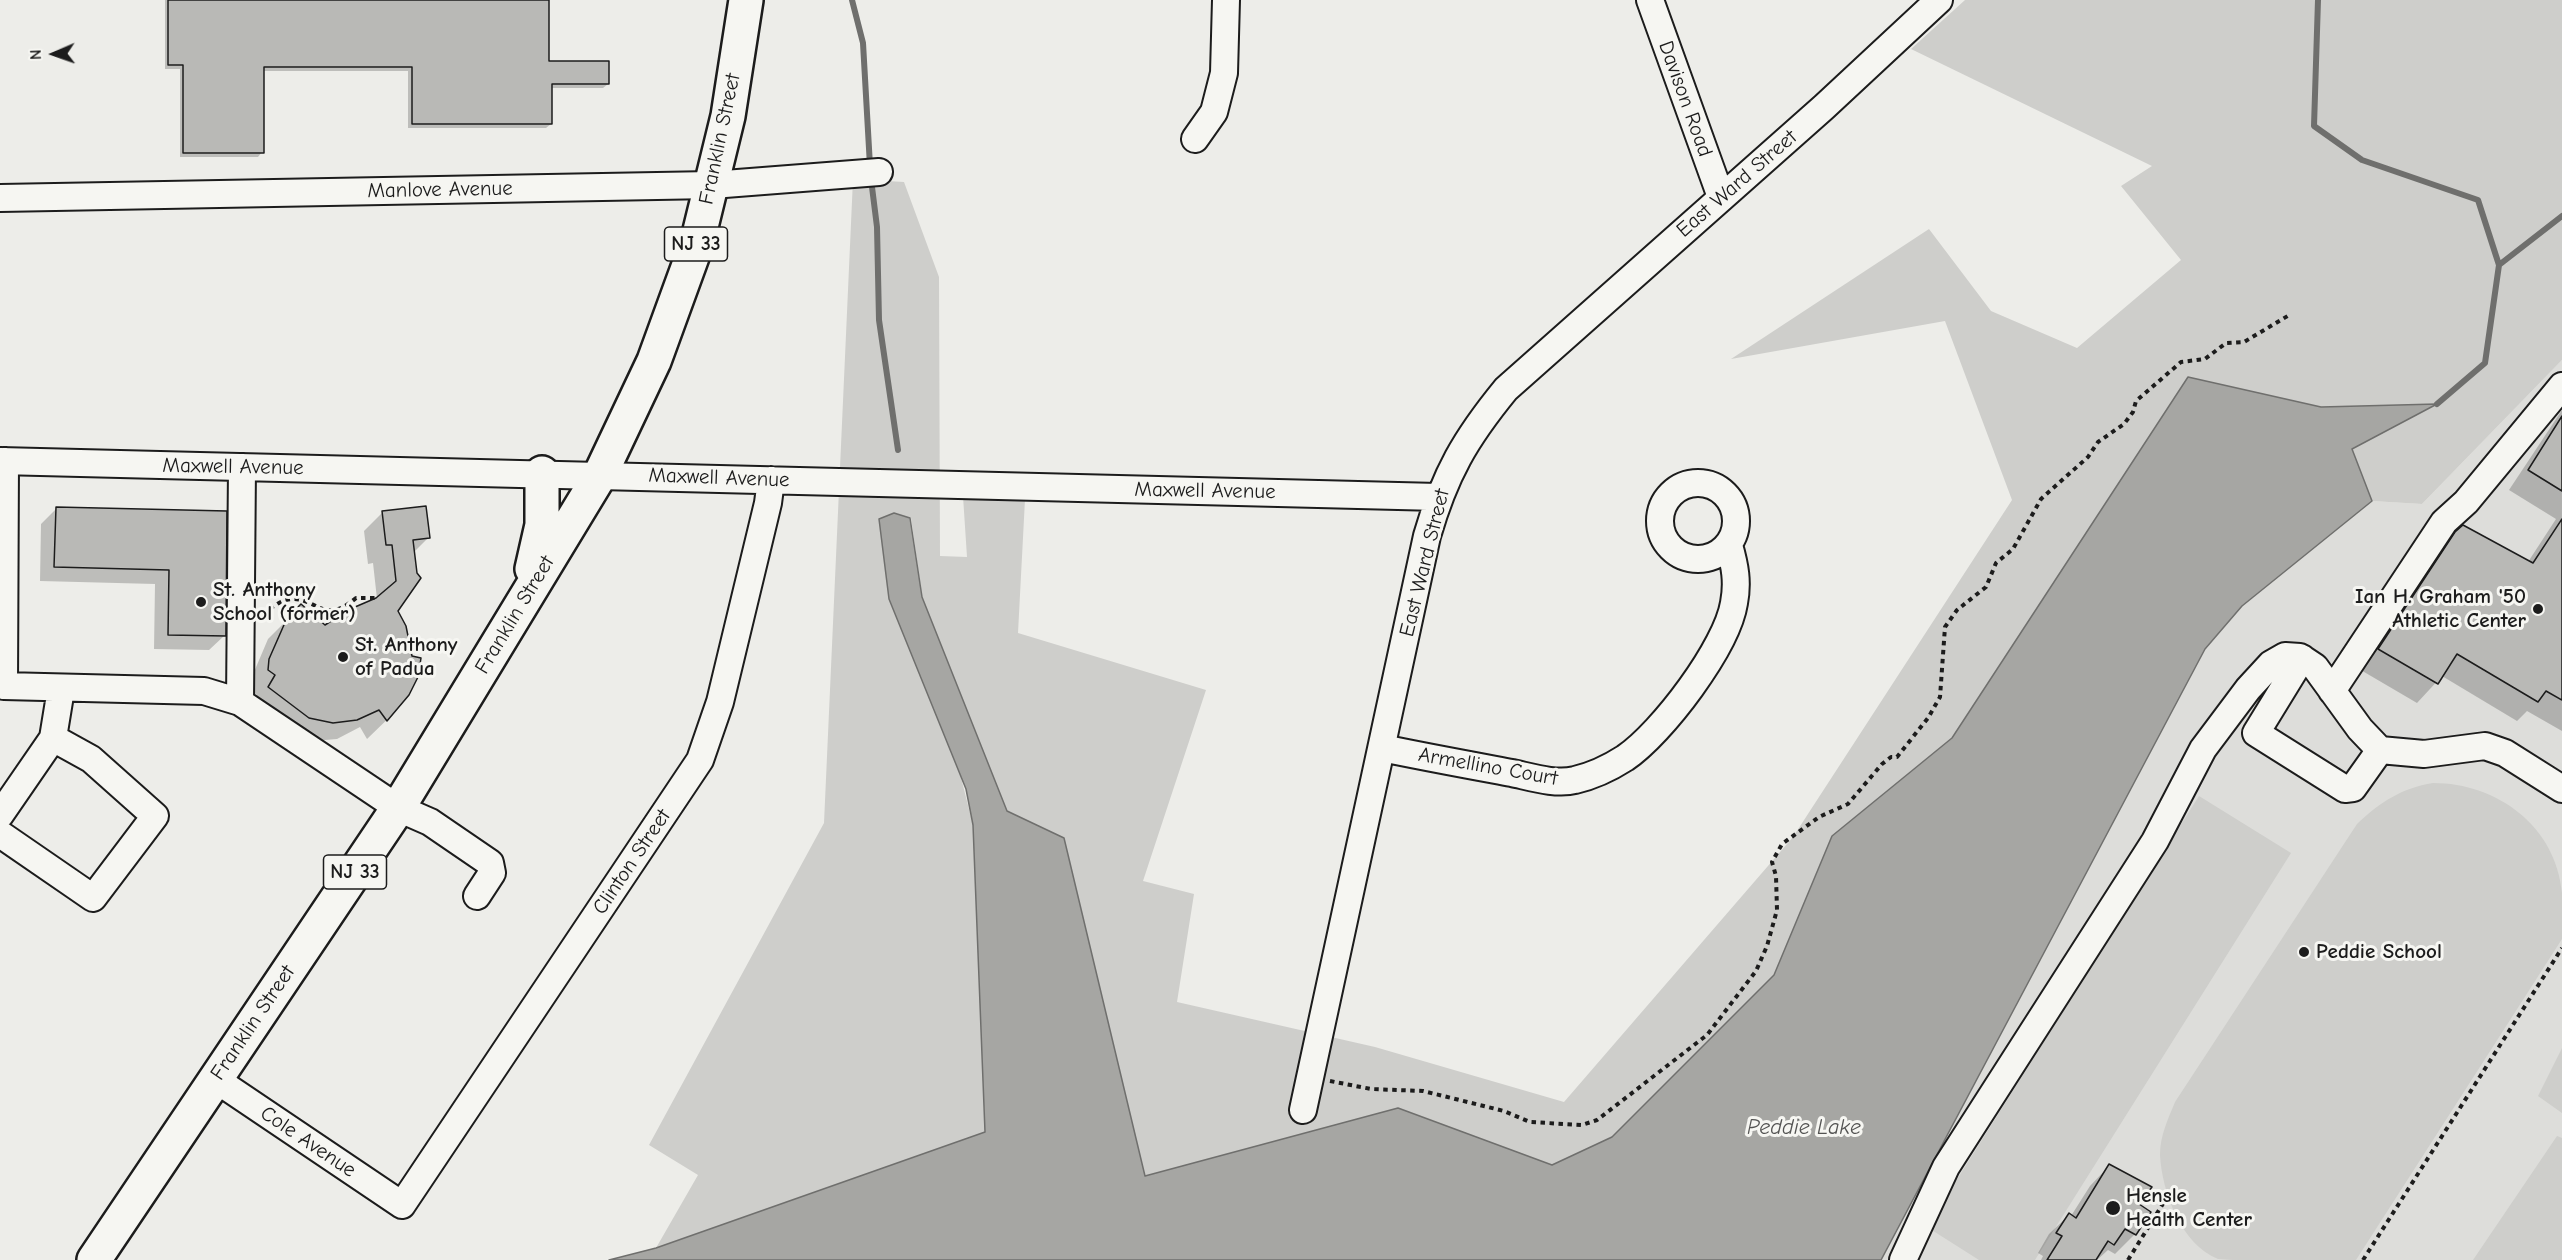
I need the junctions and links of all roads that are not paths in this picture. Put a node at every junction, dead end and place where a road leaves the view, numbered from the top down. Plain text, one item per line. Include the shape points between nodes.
1 (746, 0) edge
2 (1226, 0) edge
3 (1650, 0) edge
4 (1939, 0) edge
5 (1195, 139) dead end
6 (868, 173) dead end
7 (712, 184) junction
8 (1720, 197) junction
9 (0, 198) edge
10 (2562, 386) edge
11 (3, 461) edge
12 (242, 467) junction
13 (542, 473) junction
14 (600, 475) junction
15 (771, 480) junction
16 (1438, 497) junction
17 (2, 517) edge
18 (1729, 545) dead end
19 (525, 598) junction
20 (3, 634) edge
21 (2302, 658) junction
22 (61, 689) junction
23 (2332, 691) junction
24 (240, 702) junction
25 (53, 738) junction
26 (1382, 748) junction
27 (2380, 750) junction
28 (2562, 789) edge
29 (398, 808) junction
30 (0, 815) edge
31 (0, 834) edge
32 (477, 896) dead end
33 (215, 1079) junction
34 (1303, 1110) dead end
35 (402, 1205) joint
36 (94, 1260) edge
37 (1903, 1260) edge

1 - 7 main road, Franklin Street / NJ 33 via 728,116
2 - 5 street via 1224,73 1214,112
3 - 8 street, Davison Road
4 - 8 street, East Ward Street
6 - 7 street, Manlove Avenue
7 - 9 street, Manlove Avenue
7 - 14 main road, Franklin Street / NJ 33 via 697,243 654,361
8 - 16 street, East Ward Street via 1506,389 1474,428
10 - 23 street via 2466,502 2444,522
11 - 12 street, Maxwell Avenue
11 - 17 street
12 - 13 street, Maxwell Avenue
12 - 24 street
13 - 14 street, Maxwell Avenue
13 - 19 main road via 542,525
14 - 15 street, Maxwell Avenue
14 - 19 main road, Franklin Street / NJ 33
15 - 16 street, Maxwell Avenue
15 - 35 street, Clinton Street via 720,702 700,760
16 - 26 street, East Ward Street
17 - 20 street
18 - 26 street, Armellino Court via 1737,575 1734,605 1714,657 1666,718 1627,756 1605,769 1574,781 1555,780
19 - 29 main road, Franklin Street / NJ 33
20 - 22 street via 4,686
21 - 23 street via 2316,667
21 - 27 street via 2256,733 2345,789 2353,788
21 - 37 street via 2285,656 2271,664 2203,749 2155,841 1946,1167
22 - 24 street via 204,691
22 - 25 street
23 - 27 street
24 - 29 street
25 - 30 street
25 - 31 street via 90,759 155,816 93,898
26 - 34 street, East Ward Street
27 - 28 street via 2424,754 2485,746 2505,753
29 - 32 street via 429,822 490,863 492,873
29 - 33 main road, Franklin Street / NJ 33
33 - 35 street, Cole Avenue
33 - 36 main road, Franklin Street / NJ 33

